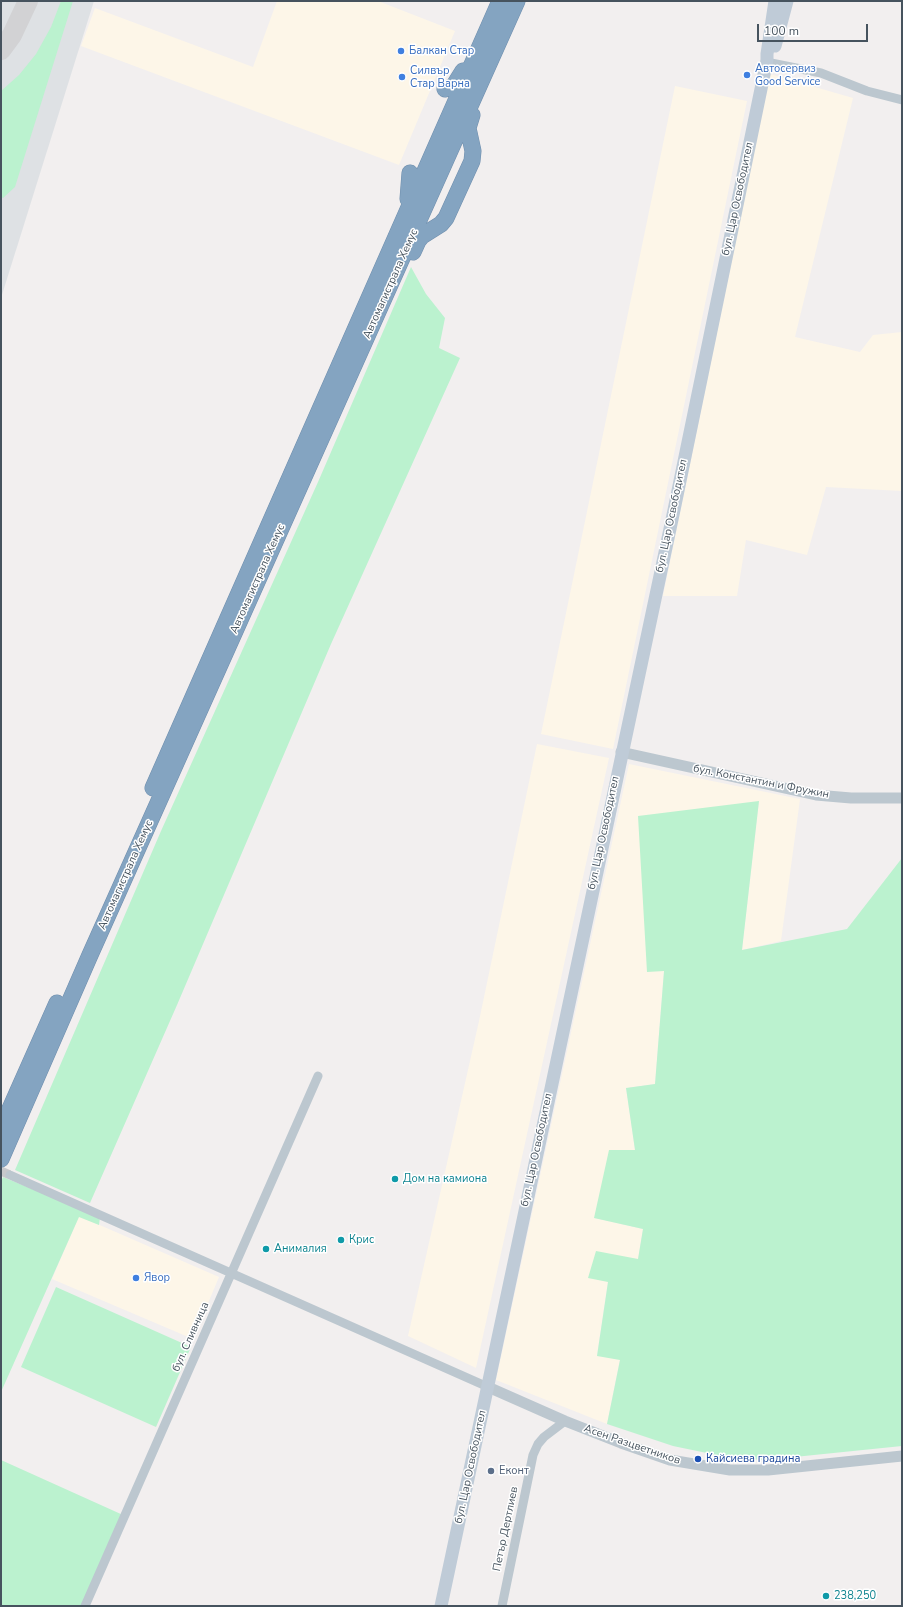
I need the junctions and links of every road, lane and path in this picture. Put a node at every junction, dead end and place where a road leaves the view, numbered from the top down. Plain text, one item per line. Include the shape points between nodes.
1 (500, 1) edge
2 (517, 1) edge
3 (775, 1) edge
4 (787, 1) edge
5 (491, 42) junction
6 (767, 61) junction
7 (445, 89) dead end
8 (902, 100) edge
9 (410, 173) dead end
10 (407, 212) junction
11 (364, 343) junction
12 (621, 752) junction
13 (902, 798) edge
14 (318, 1076) dead end
15 (1, 1129) edge
16 (1, 1159) edge
17 (10, 1174) tunnel mouth
18 (232, 1274) junction
19 (488, 1387) junction
20 (565, 1421) junction
21 (902, 1456) edge
22 (85, 1606) edge
23 (441, 1606) edge
24 (502, 1606) edge

1 - 5 highway, Автомагистрала Хемус
2 - 5 highway, Автомагистрала Хемус
3 - 6 main road, бул. Цар Освободител
4 - 6 main road, бул. Цар Освободител via 773,54
5 - 7 highway via 471,54 453,87
5 - 10 highway, Автомагистрала Хемус
5 - 11 highway, Автомагистрала Хемус
5 - 11 highway via 491,73 469,122 473,151 469,167 446,218 418,241 375,336
6 - 8 street via 822,72 867,91
6 - 12 main road, бул. Цар Освободител
9 - 10 highway
10 - 15 highway, Автомагистрала Хемус
11 - 16 highway, Автомагистрала Хемус
12 - 13 street, бул. Константин и Фружин via 816,795
12 - 19 main road, бул. Цар Освободител
14 - 18 street, бул. Сливница
17 - 18 street
18 - 19 street
18 - 22 street, бул. Сливница
19 - 20 street, Асен Разцветников
19 - 23 main road, бул. Цар Освободител
20 - 21 street, Асен Разцветников via 670,1460 730,1470 774,1469
20 - 24 street, Петър Дертлиев via 544,1437 533,1455

